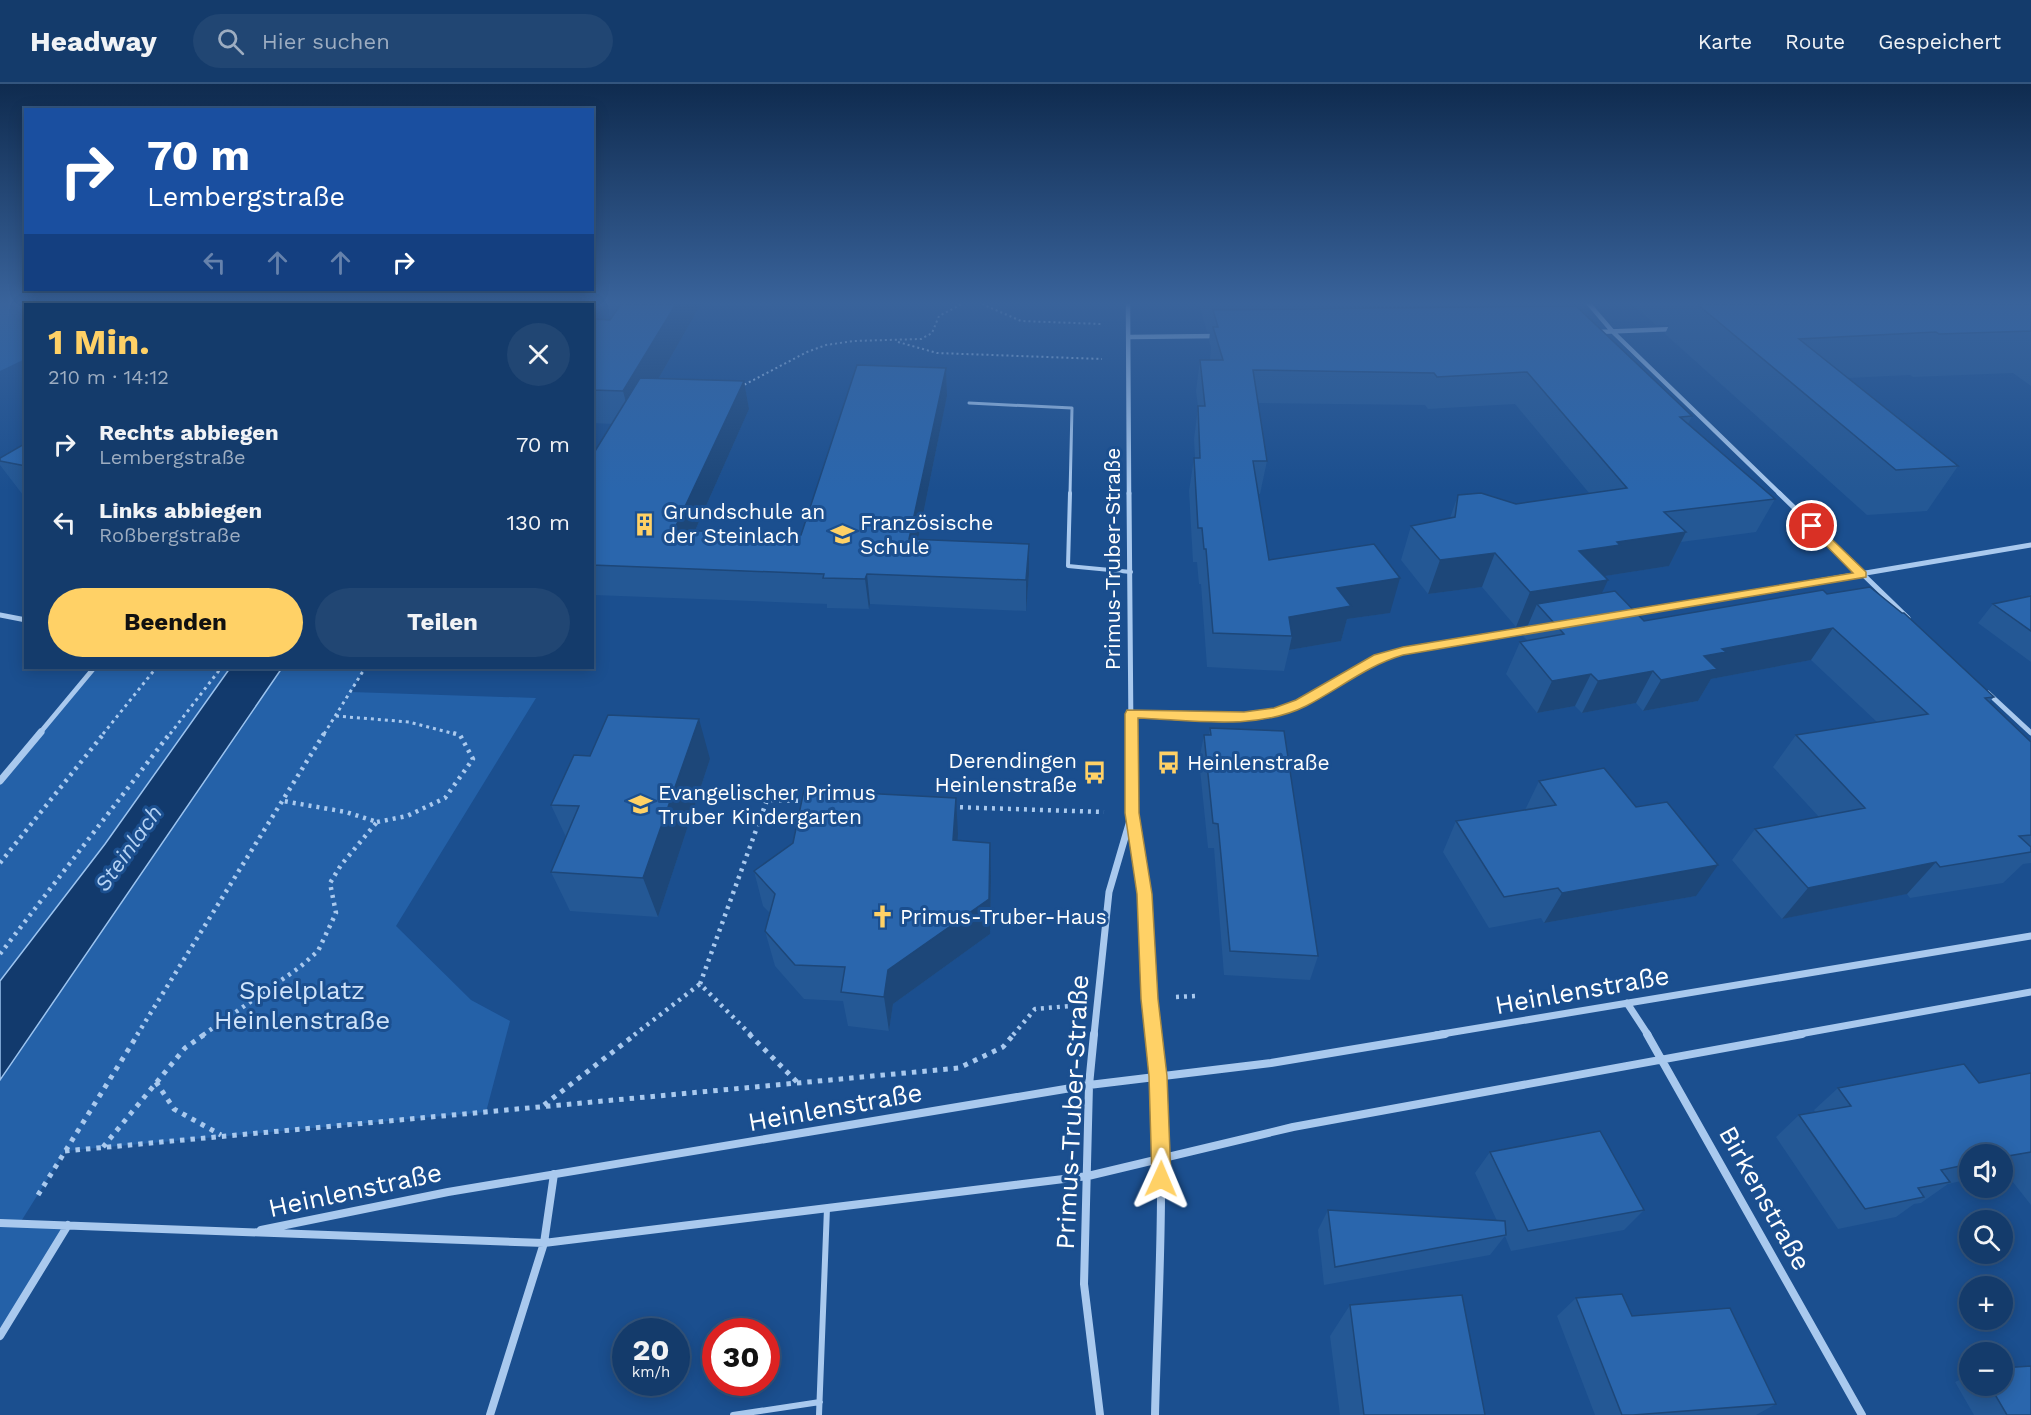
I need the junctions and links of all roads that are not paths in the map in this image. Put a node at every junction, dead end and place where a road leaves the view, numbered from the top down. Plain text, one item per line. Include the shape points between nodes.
1 (1130, 366) edge
2 (1648, 366) edge
3 (969, 404) dead end
4 (2031, 545) edge
5 (1131, 573) junction
6 (1862, 575) junction
7 (1627, 614) edge
8 (0, 615) edge
9 (24, 620) edge
10 (1913, 622) edge
11 (1544, 627) edge
12 (93, 669) edge
13 (1980, 686) edge
14 (1132, 714) junction
15 (2031, 733) edge
16 (0, 781) edge
17 (1132, 813) junction
18 (2031, 936) edge
19 (2031, 992) edge
20 (1627, 1003) junction
21 (1662, 1058) junction
22 (1158, 1076) junction
23 (1089, 1085) junction
24 (1162, 1158) junction
25 (554, 1174) junction
26 (1088, 1176) junction
27 (827, 1208) junction
28 (0, 1223) edge
29 (68, 1225) junction
30 (252, 1232) junction
31 (544, 1242) junction
32 (0, 1336) edge
33 (820, 1402) junction
34 (490, 1415) edge
35 (734, 1415) edge
36 (819, 1415) edge
37 (1100, 1415) edge
38 (1155, 1415) edge
39 (1862, 1415) edge

1 - 5 street, Primus-Truber-Straße
2 - 6 street
3 - 5 lane via 1072,408 1068,566
4 - 6 street
5 - 14 street, Primus-Truber-Straße
6 - 7 street
6 - 10 street
8 - 9 street
11 - 14 street via 1378,658 1300,703 1276,712 1244,717
12 - 16 street
13 - 15 street
14 - 17 street, Primus-Truber-Straße
17 - 22 street, Primus-Truber-Straße via 1144,894 1149,999
17 - 23 street, Primus-Truber-Straße via 1109,892
18 - 20 street, Heinlenstraße
19 - 21 street, Heinlenstraße
20 - 21 street, Birkenstraße
20 - 22 street, Heinlenstraße via 1271,1063
21 - 24 street, Heinlenstraße via 1293,1127
21 - 39 street, Birkenstraße
22 - 23 street, Heinlenstraße
22 - 24 street, Primus-Truber-Straße
23 - 25 street, Heinlenstraße
23 - 26 street, Primus-Truber-Straße
24 - 26 street, Heinlenstraße
24 - 38 street, Primus-Truber-Straße
25 - 30 street, Heinlenstraße
25 - 31 street
26 - 27 street, Heinlenstraße
26 - 37 street, Primus-Truber-Straße via 1084,1284
27 - 31 street, Heinlenstraße
27 - 33 lane
28 - 29 street, Heinlenstraße
29 - 30 street, Heinlenstraße
29 - 32 street
30 - 31 street, Heinlenstraße
31 - 34 street
33 - 35 lane
33 - 36 lane

